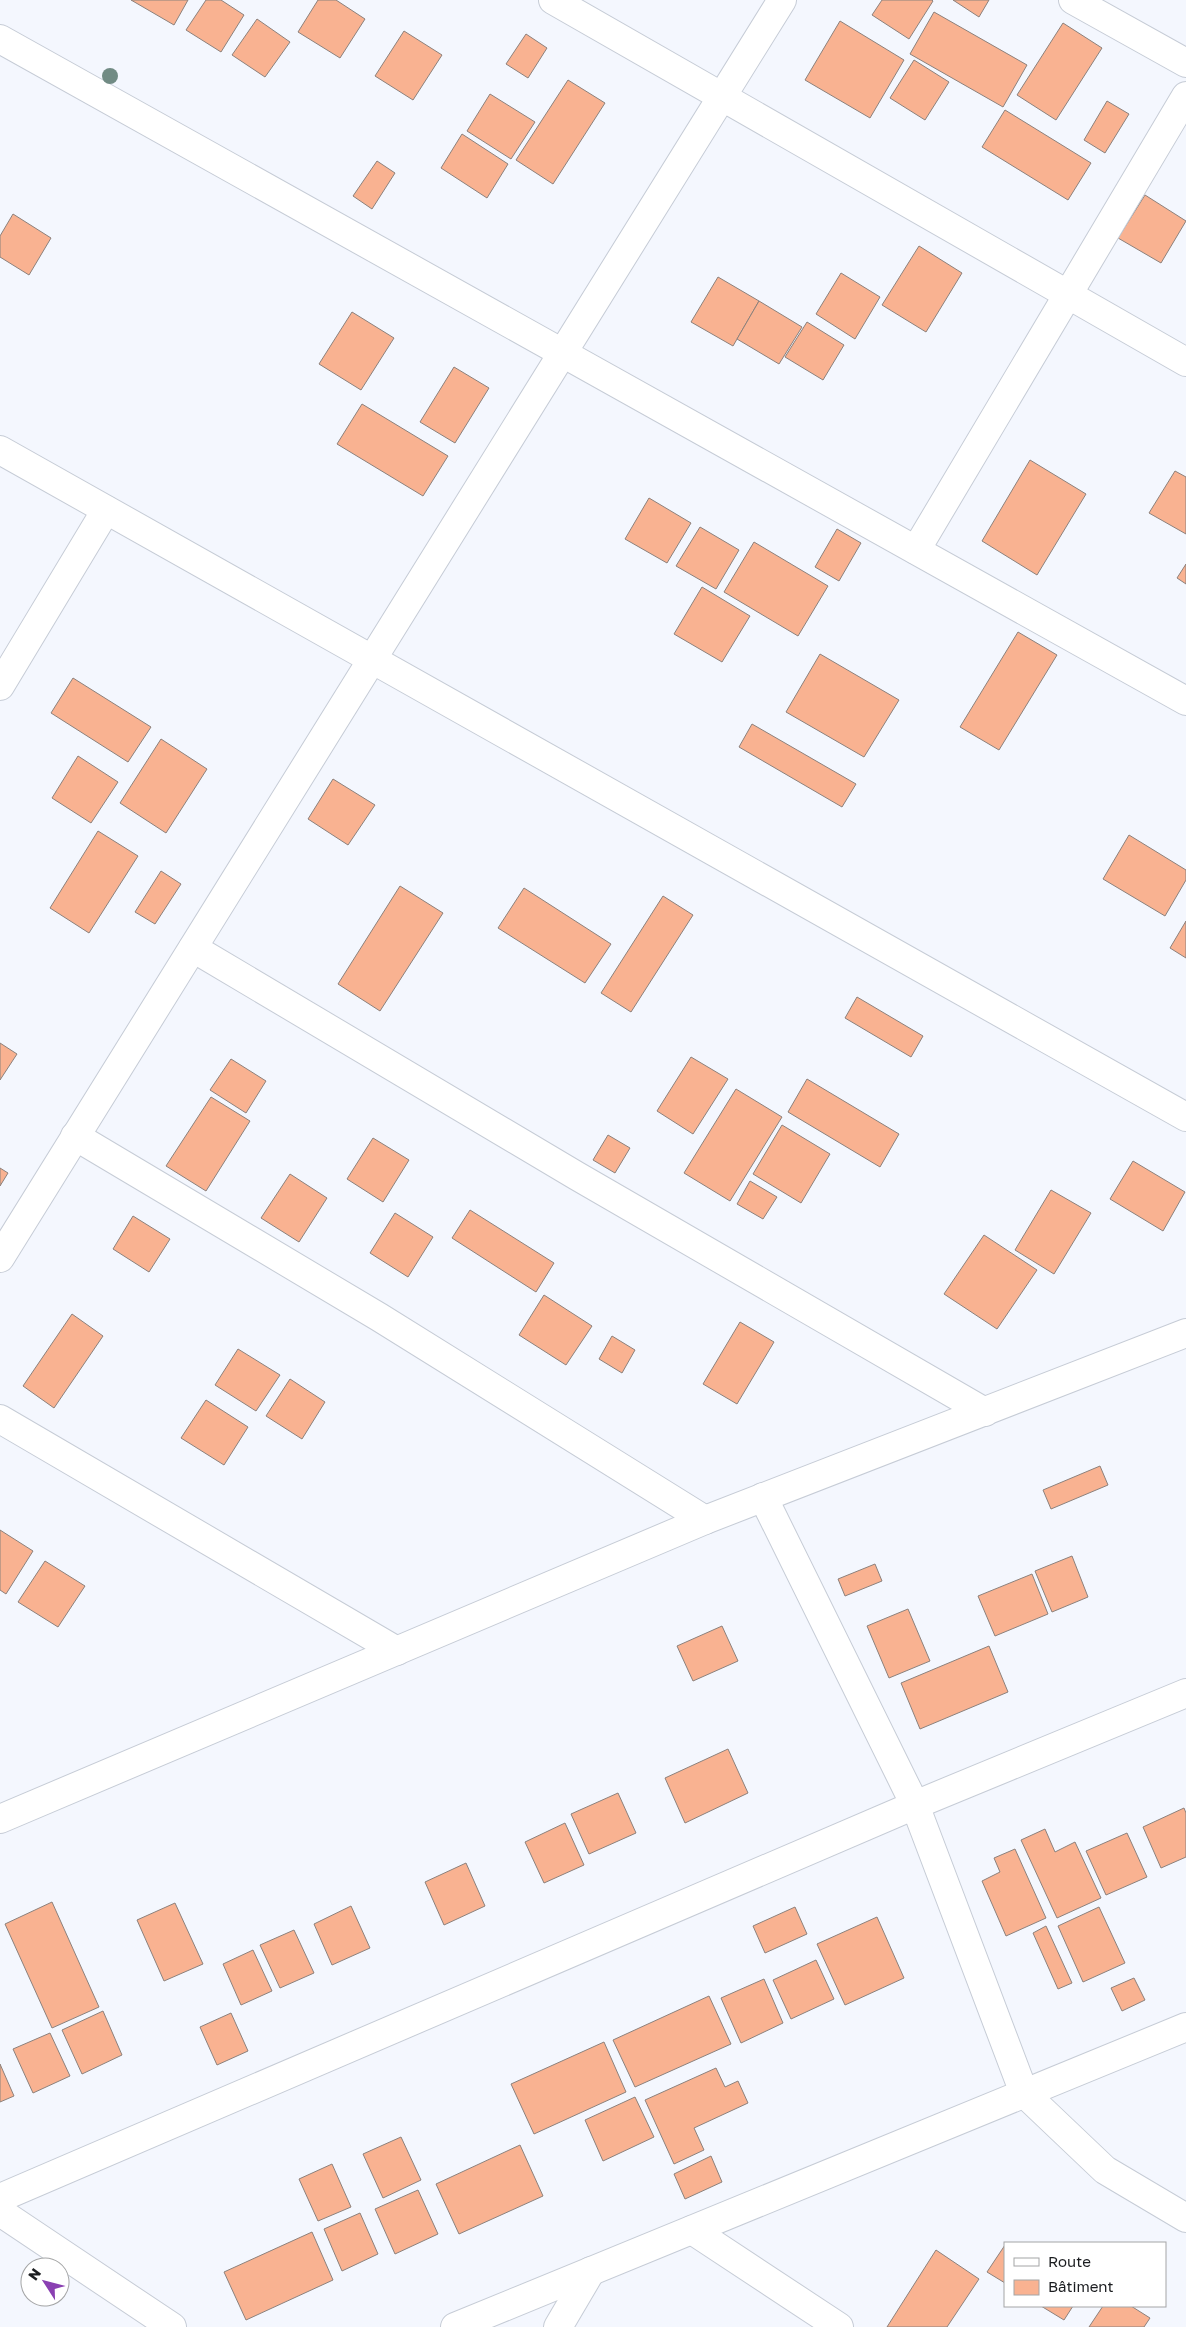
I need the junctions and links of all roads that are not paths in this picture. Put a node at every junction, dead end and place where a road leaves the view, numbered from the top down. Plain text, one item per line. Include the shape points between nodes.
1 (553, 0) edge
2 (782, 0) edge
3 (1073, 0) edge
4 (0, 39) edge
5 (1186, 63) edge
6 (722, 96) junction
7 (1186, 96) edge
8 (1068, 294) junction
9 (562, 353) junction
10 (1186, 362) edge
11 (0, 450) edge
12 (106, 510) junction
13 (916, 550) junction
14 (373, 660) junction
15 (0, 686) edge
16 (1186, 701) edge
17 (193, 948) junction
18 (1186, 1117) edge
19 (76, 1136) junction
20 (0, 1258) edge
21 (1186, 1333) edge
22 (985, 1412) junction
23 (0, 1419) edge
24 (763, 1497) junction
25 (705, 1520) junction
26 (397, 1651) junction
27 (1186, 1693) edge
28 (915, 1805) junction
29 (0, 1819) edge
30 (1186, 2027) edge
31 (1024, 2093) junction
32 (0, 2198) edge
33 (0, 2212) edge
34 (1186, 2218) edge
35 (692, 2230) junction
36 (591, 2271) junction
37 (172, 2327) edge
38 (455, 2327) edge
39 (558, 2327) edge
40 (840, 2327) edge

1 - 6 street
2 - 6 street
3 - 5 street
4 - 9 street
6 - 8 street
6 - 9 street
7 - 8 street
8 - 10 street
8 - 13 street
9 - 13 street
9 - 14 street
11 - 12 street
12 - 14 street
12 - 15 street
13 - 16 street
14 - 17 street
14 - 18 street
17 - 19 street
17 - 22 street via 577,1176
19 - 20 street
19 - 25 street via 379,1317
21 - 22 street
22 - 24 street
23 - 26 street
24 - 25 street
24 - 28 street
25 - 26 street
26 - 29 street
27 - 28 street
28 - 31 street
28 - 32 street
30 - 31 street
31 - 34 street via 1105,2170
31 - 35 street
33 - 37 street
35 - 36 street
35 - 40 street
36 - 38 street
36 - 39 street

